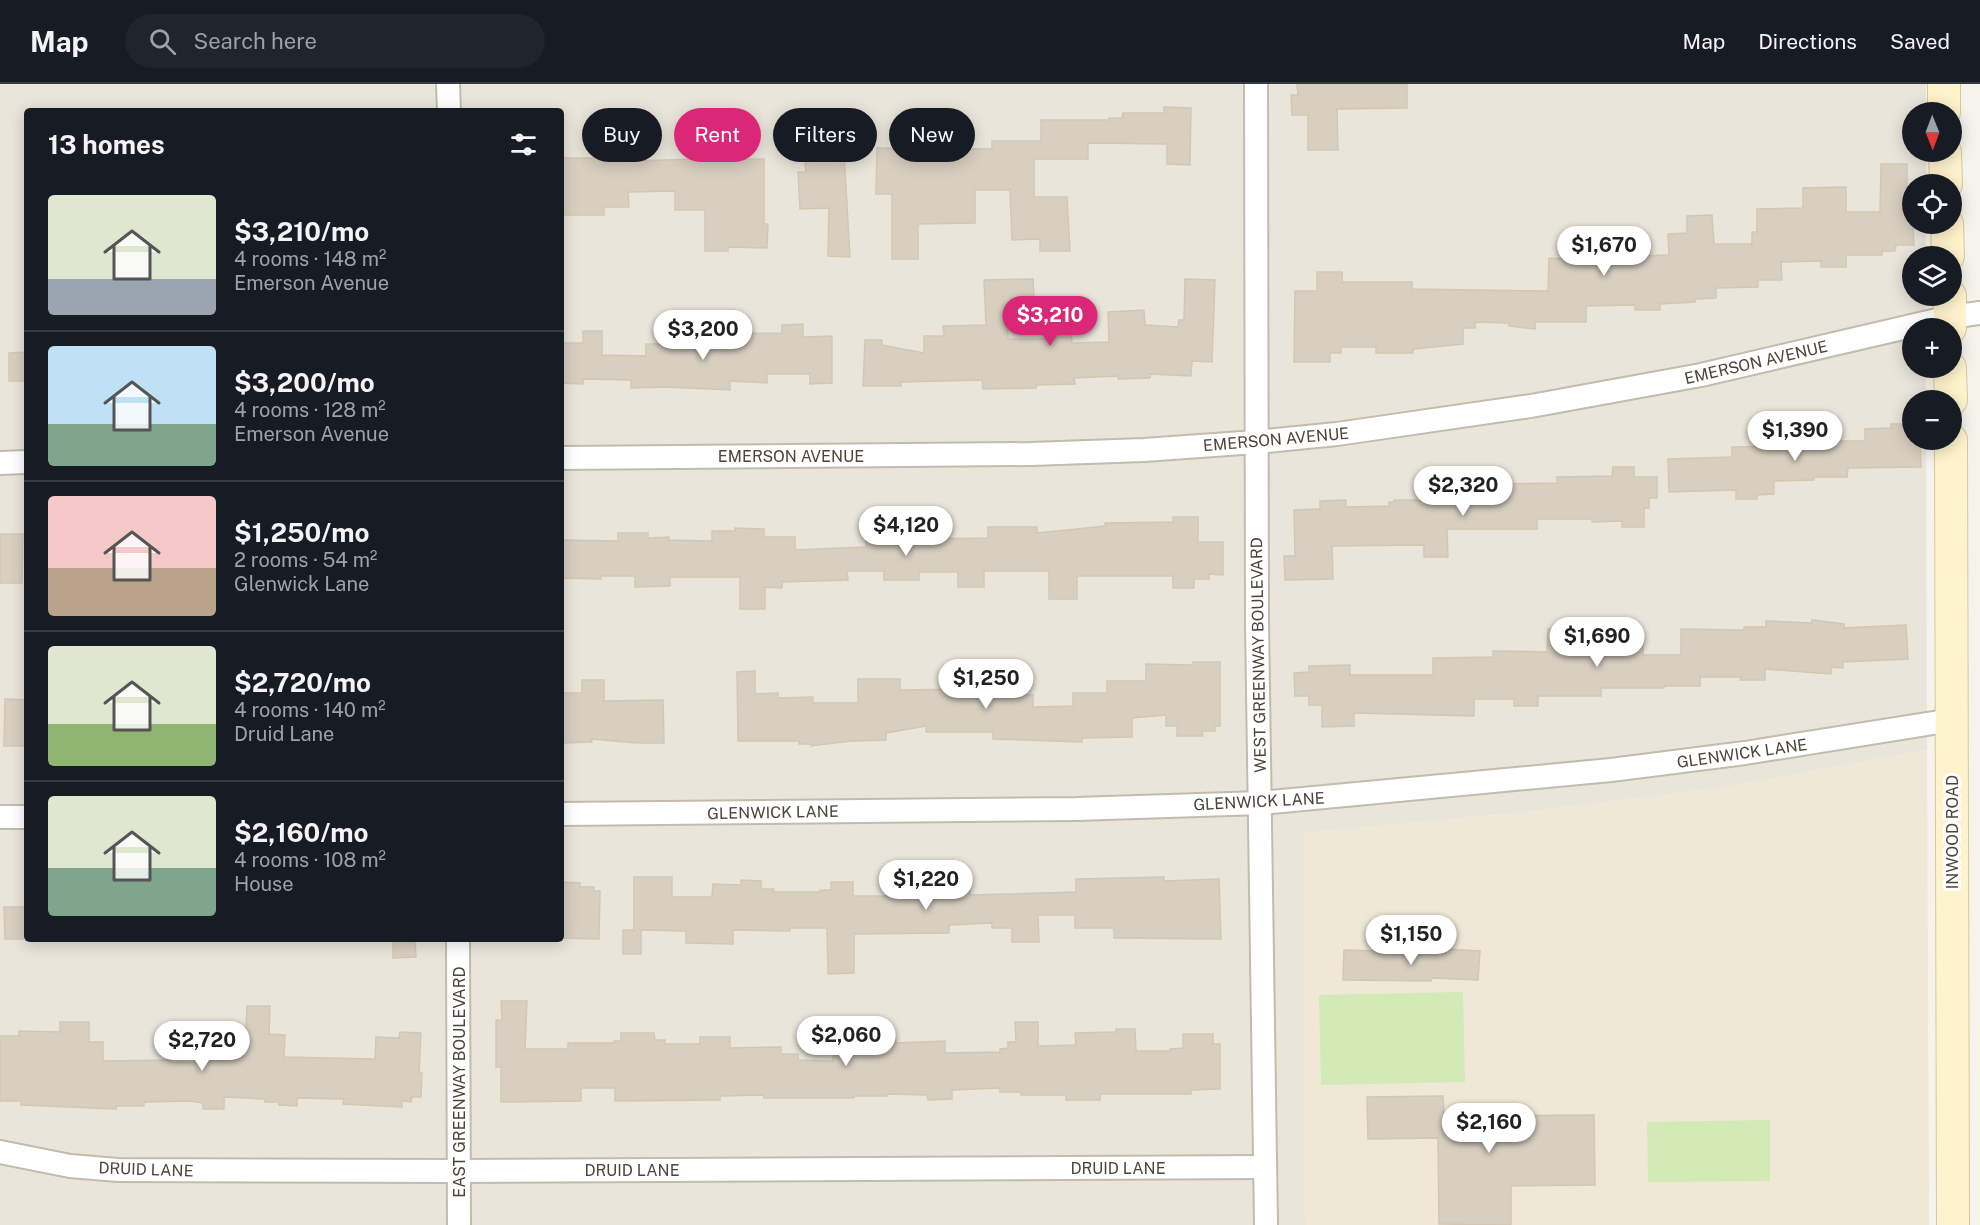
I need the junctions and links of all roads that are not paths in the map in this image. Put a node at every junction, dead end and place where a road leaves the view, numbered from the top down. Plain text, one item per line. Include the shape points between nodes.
1 (448, 84) edge
2 (1256, 84) edge
3 (1944, 84) edge
4 (1944, 102) edge
5 (449, 108) edge
6 (1958, 314) edge
7 (1256, 442) junction
8 (1952, 450) edge
9 (564, 458) edge
10 (24, 462) edge
11 (0, 463) edge
12 (1966, 717) edge
13 (1261, 803) junction
14 (564, 814) edge
15 (0, 817) edge
16 (24, 817) edge
17 (459, 942) edge
18 (0, 1152) edge
19 (1265, 1167) junction
20 (459, 1171) junction
21 (459, 1225) edge
22 (1266, 1225) edge
23 (1953, 1225) edge

1 - 5 street
2 - 7 street, WEST GREENWAY BOULEVARD
3 - 4 main road
6 - 7 street, EMERSON AVENUE via 1701,375 1531,406
7 - 9 street, EMERSON AVENUE via 1031,454
7 - 13 street, WEST GREENWAY BOULEVARD
8 - 12 main road, INWOOD ROAD
10 - 11 street
12 - 13 street, GLENWICK LANE via 1611,770
12 - 23 main road, INWOOD ROAD via 1951,1093
13 - 14 street, GLENWICK LANE via 1076,809
13 - 19 street, WEST GREENWAY BOULEVARD
15 - 16 street
17 - 20 street, EAST GREENWAY BOULEVARD
18 - 20 street, DRUID LANE via 70,1166 118,1170
19 - 20 street, DRUID LANE
19 - 22 street, WEST GREENWAY BOULEVARD
20 - 21 street, EAST GREENWAY BOULEVARD

